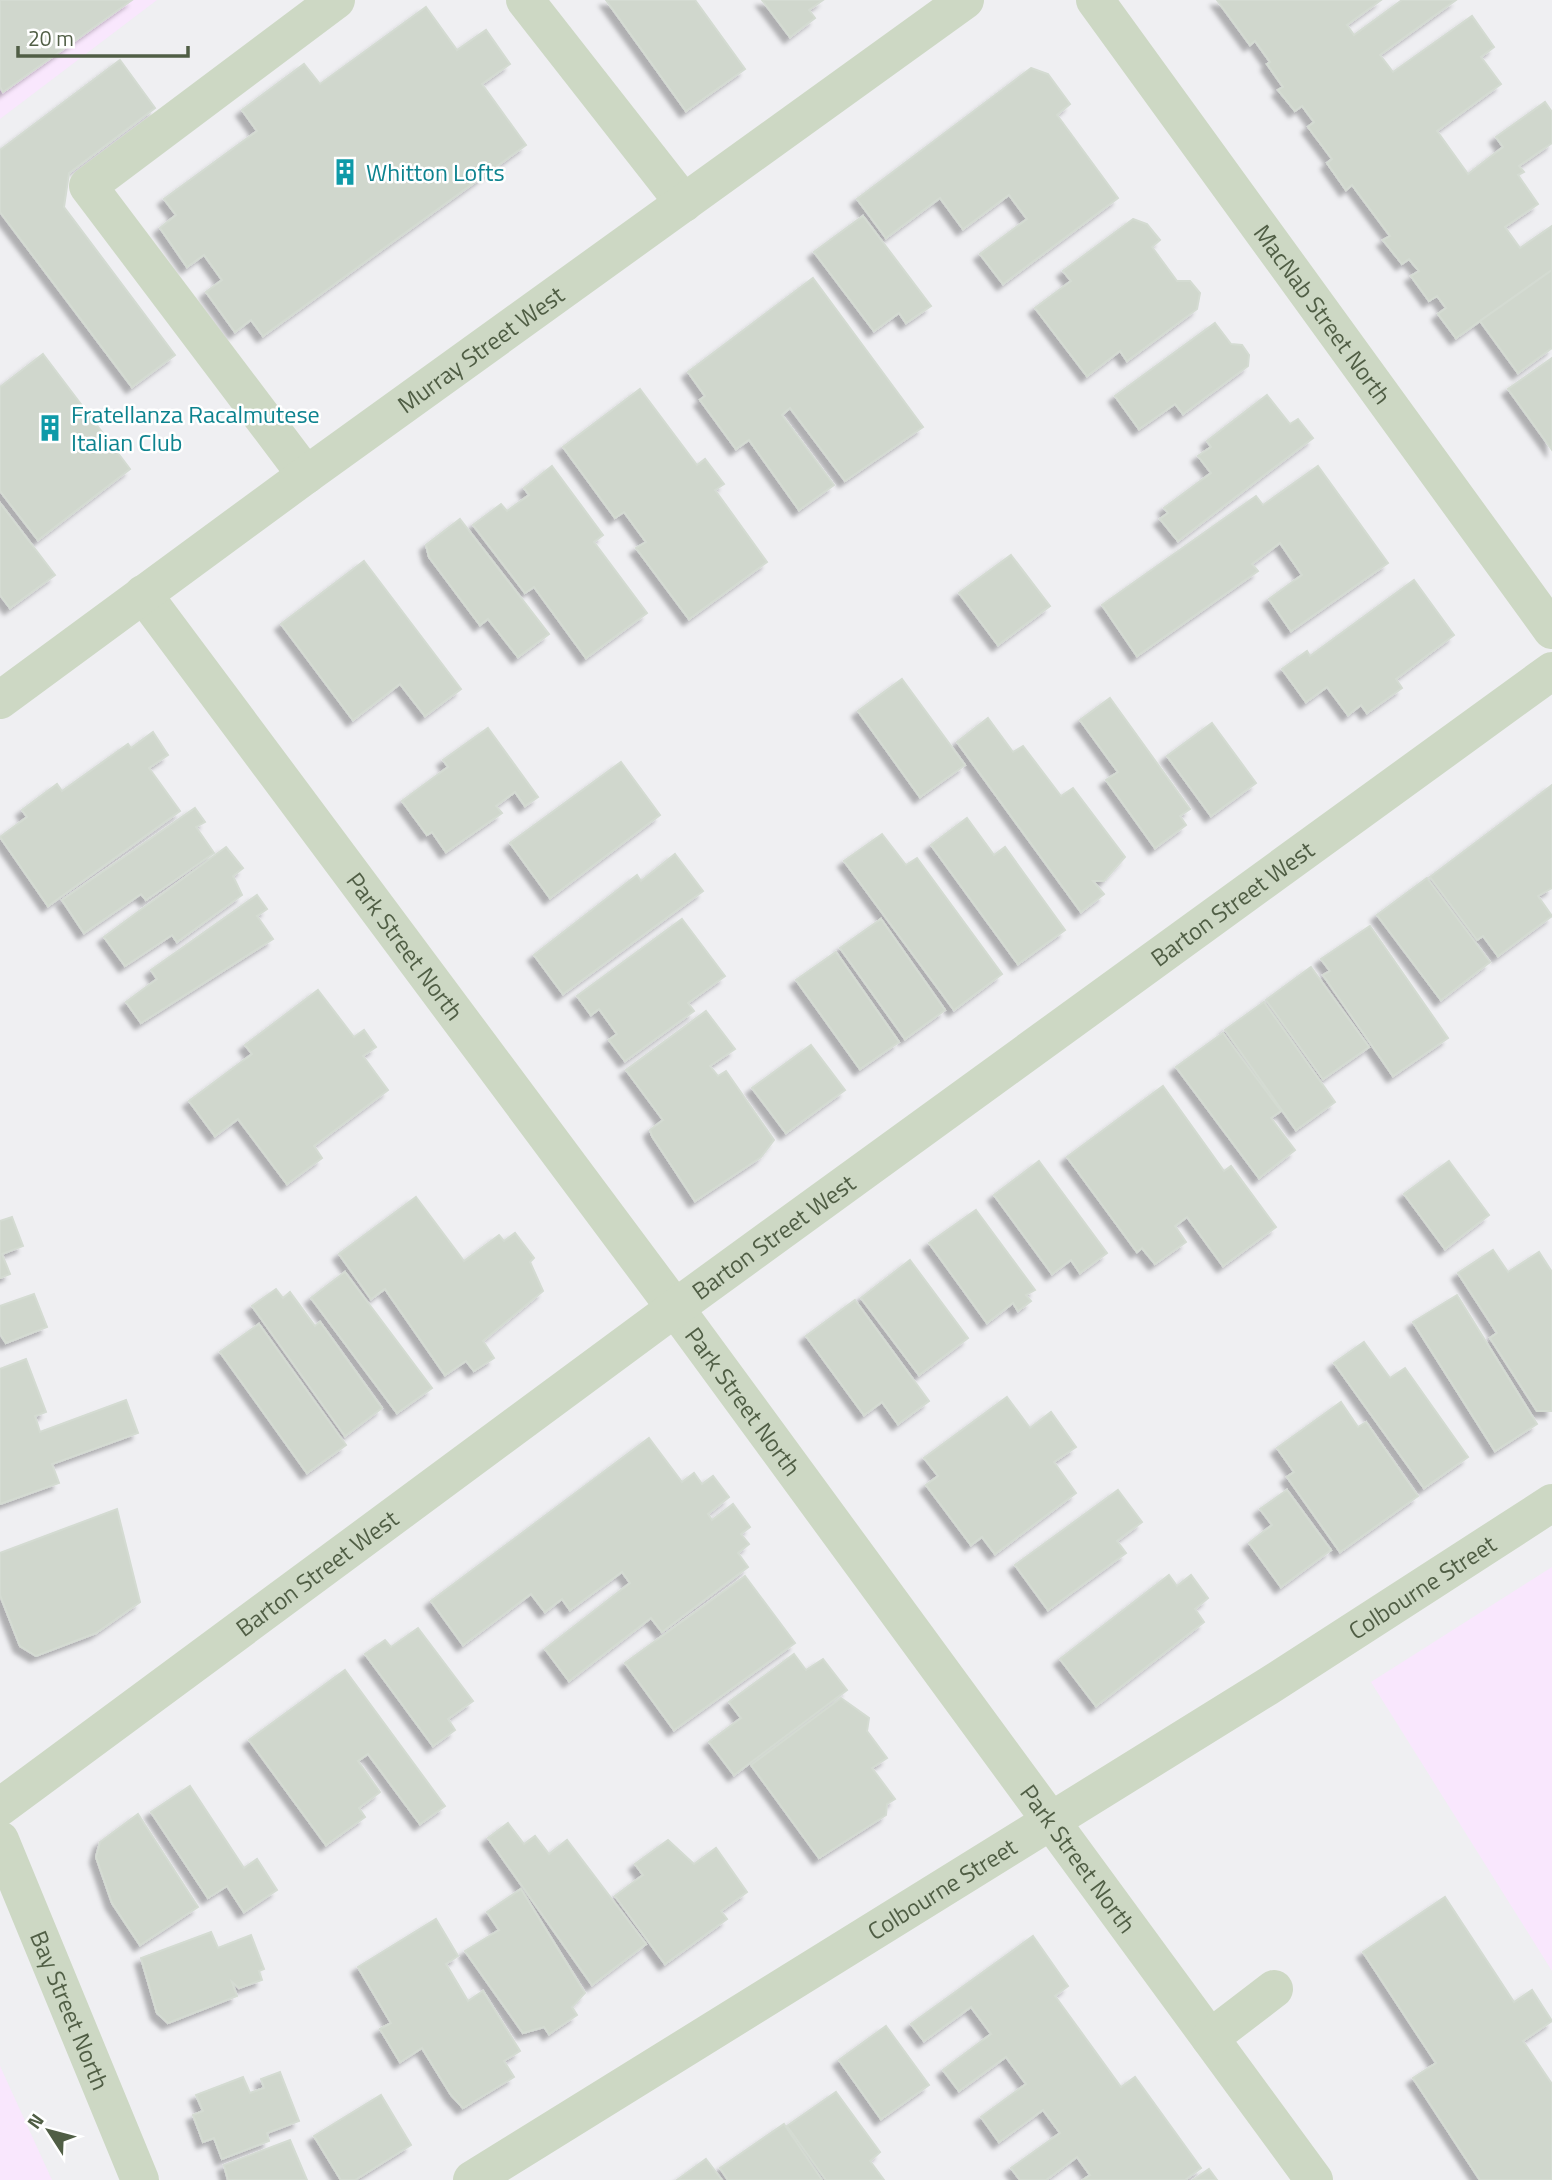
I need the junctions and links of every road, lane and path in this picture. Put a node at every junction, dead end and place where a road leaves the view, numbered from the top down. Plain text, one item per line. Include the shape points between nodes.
1 (336, 0) edge
2 (525, 0) edge
3 (965, 0) edge
4 (1095, 0) edge
5 (684, 203) junction
6 (306, 475) junction
7 (142, 594) junction
8 (1552, 630) edge
9 (1552, 671) edge
10 (0, 701) edge
11 (675, 1308) junction
12 (1552, 1503) edge
13 (0, 1807) edge
14 (1049, 1820) junction
15 (0, 1840) edge
16 (1274, 1989) dead end
17 (1210, 2038) junction
18 (141, 2180) edge
19 (472, 2180) edge
20 (1314, 2180) edge

1 - 6 street via 88,186
2 - 5 street
3 - 5 street, Murray Street West
4 - 8 street, MacNab Street North
5 - 6 street, Murray Street West
6 - 7 street, Murray Street West
7 - 10 street, Murray Street West
7 - 11 street, Park Street North
9 - 11 street, Barton Street West
11 - 13 street, Barton Street West
11 - 14 street, Park Street North
12 - 14 street, Colbourne Street via 1268,1687
14 - 17 street, Park Street North
14 - 19 street, Colbourne Street
15 - 18 street, Bay Street North
16 - 17 street
17 - 20 street, Park Street North

